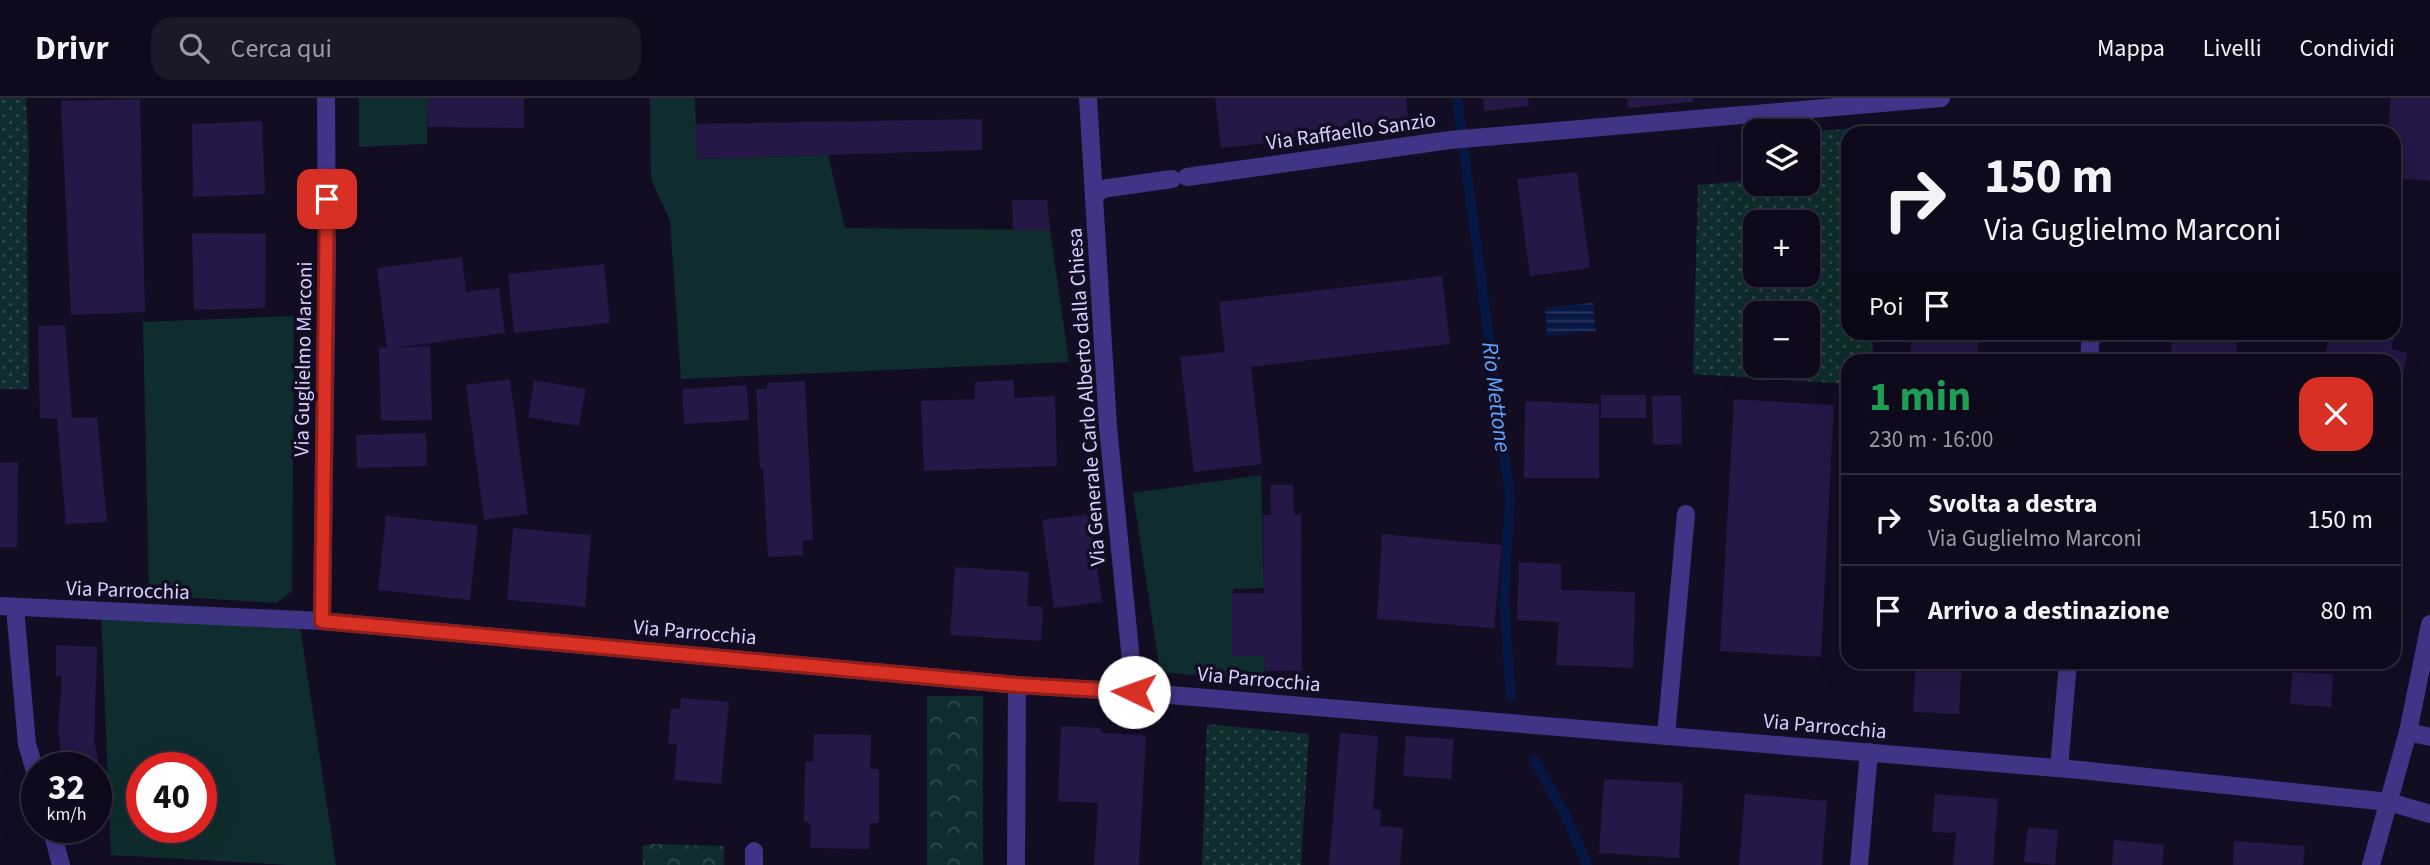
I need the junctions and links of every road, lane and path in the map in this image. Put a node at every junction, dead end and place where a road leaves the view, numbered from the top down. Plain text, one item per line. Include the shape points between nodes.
1 (326, 98) edge
2 (1088, 98) edge
3 (1941, 98) edge
4 (1094, 197) junction
5 (1686, 514) dead end
6 (7, 607) edge
7 (322, 621) junction
8 (2430, 624) edge
9 (2067, 669) edge
10 (1017, 685) junction
11 (1134, 692) junction
12 (2408, 732) junction
13 (1667, 736) junction
14 (2430, 737) edge
15 (29, 752) edge
16 (1868, 752) junction
17 (2059, 768) junction
18 (2389, 802) junction
19 (2430, 814) edge
20 (55, 843) edge
21 (61, 865) edge
22 (1016, 865) edge
23 (1859, 865) edge
24 (2371, 865) edge

1 - 7 street, Via Guglielmo Marconi
2 - 4 street, Via Generale Carlo Alberto dalla Chiesa
3 - 4 street, Via Raffaello Sanzio via 1450,140 1101,189
4 - 11 street, Via Generale Carlo Alberto dalla Chiesa via 1108,427
5 - 13 street
6 - 7 street, Via Parrocchia
6 - 15 street
7 - 10 street, Via Parrocchia
8 - 12 street
9 - 17 street
10 - 11 street, Via Parrocchia
10 - 22 street
11 - 13 street, Via Parrocchia
12 - 14 street
12 - 18 street
13 - 16 street, Via Parrocchia
16 - 17 street, Via Parrocchia
16 - 23 street
17 - 18 street, Via Parrocchia
18 - 19 street, Via Parrocchia
18 - 24 street
20 - 21 street

